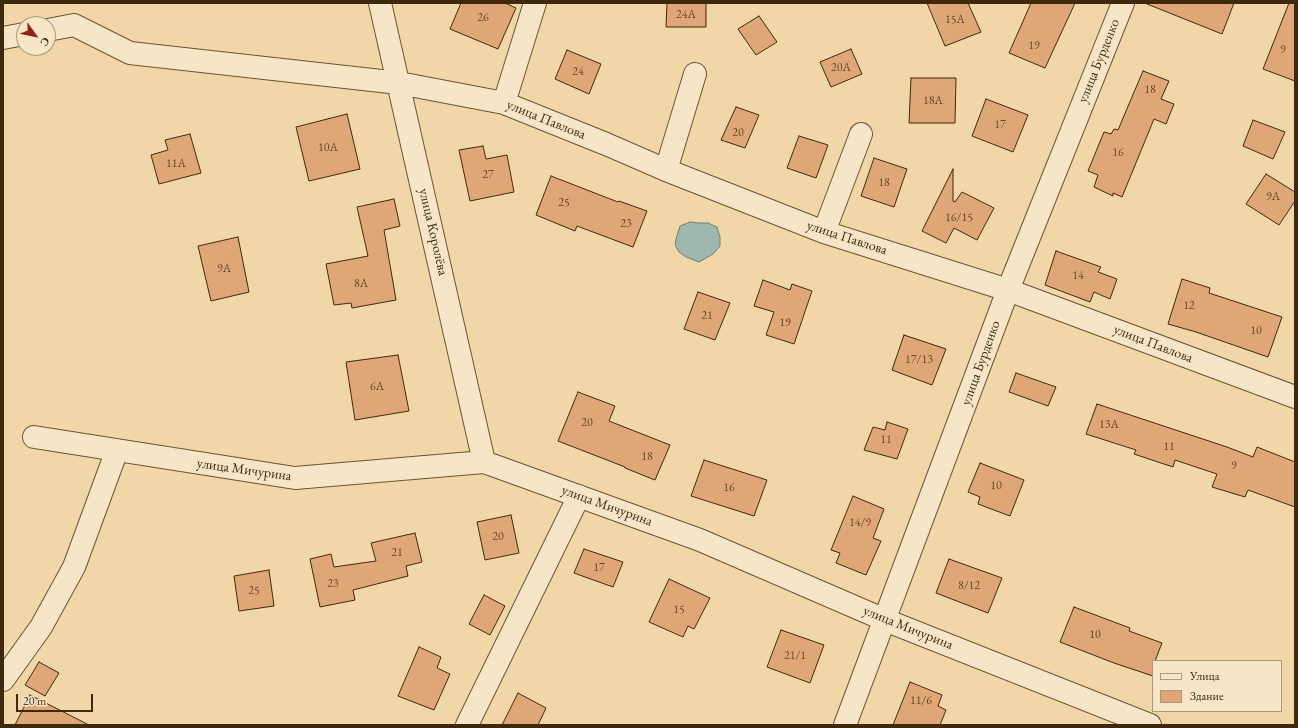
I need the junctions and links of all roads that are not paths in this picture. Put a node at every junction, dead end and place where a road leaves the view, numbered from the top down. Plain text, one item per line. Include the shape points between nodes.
1 (380, 3) edge
2 (535, 3) edge
3 (1123, 3) edge
4 (56, 28) edge
5 (16, 36) edge
6 (3, 38) edge
7 (695, 74) dead end
8 (399, 84) junction
9 (504, 103) junction
10 (861, 134) dead end
11 (666, 170) junction
12 (824, 232) junction
13 (1008, 290) junction
14 (1295, 397) edge
15 (34, 437) dead end
16 (117, 450) junction
17 (484, 462) junction
18 (579, 496) junction
19 (885, 620) junction
20 (3, 680) edge
21 (467, 725) edge
22 (845, 725) edge
23 (1150, 725) edge

1 - 8 street, улица Королёва
2 - 9 street
3 - 13 street, улица Бурденко
4 - 8 street, улица Павлова via 74,25 130,53
5 - 6 street
7 - 11 street
8 - 9 street, улица Павлова
8 - 17 street, улица Королёва
9 - 11 street, улица Павлова
10 - 12 street
11 - 12 street, улица Павлова
12 - 13 street, улица Павлова
13 - 14 street, улица Павлова
13 - 19 street, улица Бурденко
15 - 16 street, улица Мичурина
16 - 17 street, улица Мичурина via 295,478
16 - 20 street via 74,567 41,627
17 - 18 street, улица Мичурина
18 - 19 street, улица Мичурина via 700,540
18 - 21 street
19 - 22 street, улица Бурденко
19 - 23 street, улица Мичурина

